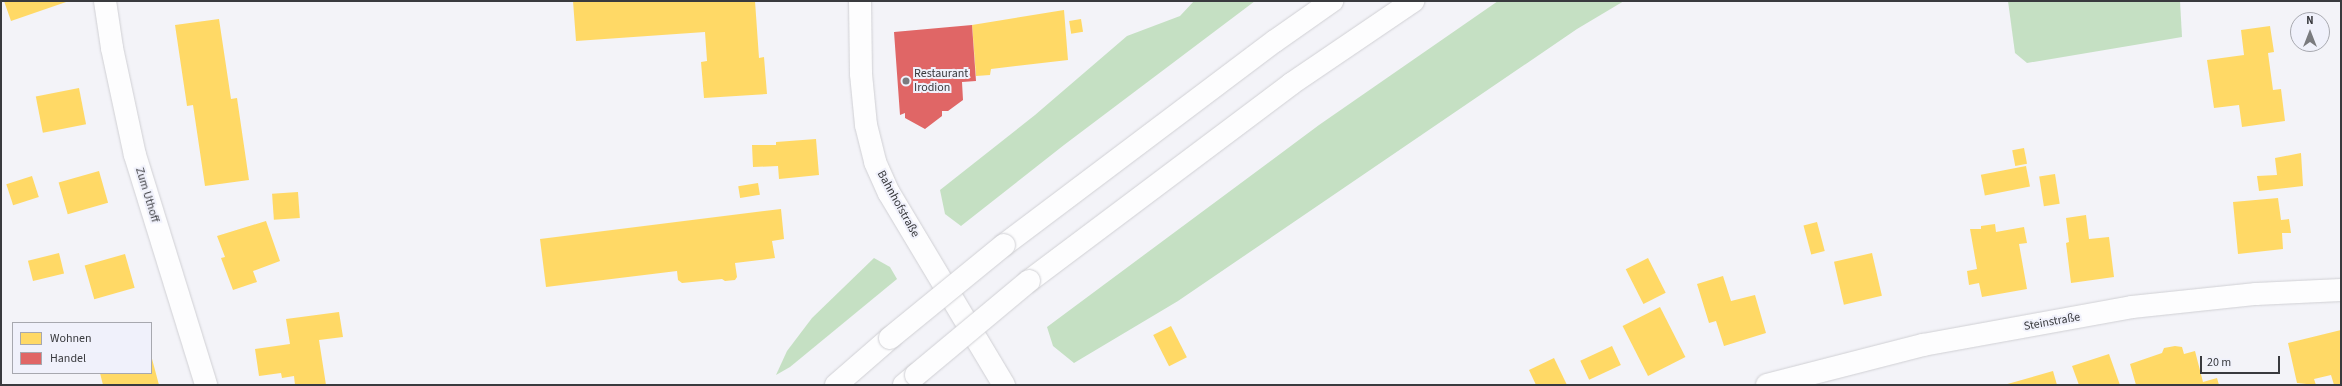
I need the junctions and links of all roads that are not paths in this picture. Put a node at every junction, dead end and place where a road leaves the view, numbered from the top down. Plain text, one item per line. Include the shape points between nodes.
1 (105, 1) edge
2 (860, 1) edge
3 (1332, 1) edge
4 (1413, 1) edge
5 (2341, 290) edge
6 (910, 380) edge
7 (206, 385) edge
8 (836, 385) edge
9 (1004, 385) edge
10 (1767, 385) edge

1 - 7 main road, Zum Uthoff via 112,48 135,155
2 - 9 main road, Bahnhofstraße via 861,74 866,125 875,162 890,193
3 - 8 main road, bridge via 1004,245
4 - 6 main road, bridge via 1291,84 1028,281
5 - 10 main road, Steinstraße via 2256,294 2132,307 1923,345

